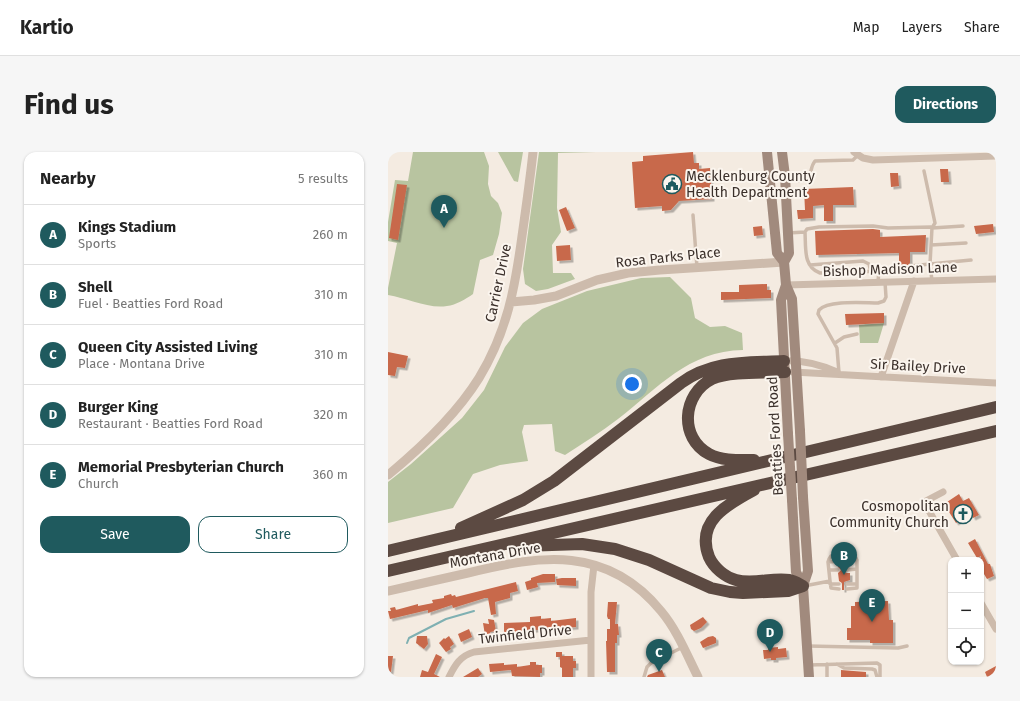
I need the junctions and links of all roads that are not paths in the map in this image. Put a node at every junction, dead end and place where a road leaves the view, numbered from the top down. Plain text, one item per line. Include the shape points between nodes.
1 (533, 152) edge
2 (767, 152) edge
3 (782, 152) edge
4 (858, 153) edge
5 (996, 156) edge
6 (924, 171) dead end
7 (799, 180) dead end
8 (693, 215) dead end
9 (963, 226) dead end
10 (932, 228) junction
11 (805, 232) junction
12 (788, 233) junction
13 (966, 243) dead end
14 (931, 245) junction
15 (971, 260) dead end
16 (784, 262) junction
17 (930, 264) junction
18 (810, 265) junction
19 (899, 266) dead end
20 (910, 266) dead end
21 (697, 267) junction
22 (878, 271) junction
23 (871, 272) junction
24 (996, 279) edge
25 (914, 281) junction
26 (932, 281) junction
27 (882, 282) junction
28 (786, 285) junction
29 (511, 302) junction
30 (857, 334) dead end
31 (835, 343) junction
32 (790, 366) junction
33 (839, 373) junction
34 (881, 376) junction
35 (996, 383) edge
36 (996, 407) edge
37 (996, 431) edge
38 (765, 461) junction
39 (388, 475) edge
40 (763, 485) junction
41 (943, 492) dead end
42 (434, 540) junction
43 (489, 547) junction
44 (388, 550) edge
45 (841, 550) dead end
46 (831, 556) dead end
47 (955, 557) edge
48 (857, 560) junction
49 (828, 562) junction
50 (594, 565) junction
51 (857, 569) junction
52 (829, 570) junction
53 (838, 570) dead end
54 (847, 570) dead end
55 (388, 571) edge
56 (830, 582) junction
57 (839, 584) dead end
58 (847, 584) dead end
59 (857, 584) junction
60 (803, 586) junction
61 (839, 589) dead end
62 (847, 589) dead end
63 (388, 591) edge
64 (984, 608) edge
65 (996, 629) edge
66 (591, 640) junction
67 (807, 646) junction
68 (907, 646) dead end
69 (683, 647) junction
70 (827, 664) junction
71 (837, 664) junction
72 (808, 665) junction
73 (449, 677) edge
74 (591, 677) edge
75 (644, 677) edge
76 (698, 677) edge
77 (809, 677) edge
78 (827, 677) edge
79 (879, 677) edge

1 - 29 street, Carrier Drive
2 - 16 main road, Beatties Ford Road via 777,254
3 - 12 main road, Beatties Ford Road
4 - 5 street via 863,158 873,160
4 - 7 lane via 853,160 815,161 811,165 811,175 808,179
6 - 10 lane via 934,210 935,223
8 - 21 lane
9 - 10 lane
10 - 11 lane via 819,227 807,229
10 - 14 lane
11 - 12 lane
11 - 18 lane via 806,256
12 - 16 main road, Beatties Ford Road via 790,253
13 - 14 lane
14 - 17 lane
15 - 17 lane
16 - 21 street, Rosa Parks Place
16 - 28 main road, Beatties Ford Road
17 - 20 lane
17 - 26 lane
18 - 23 lane via 820,273
18 - 23 lane via 863,261 869,264
19 - 22 lane
21 - 29 street, Rosa Parks Place via 621,274 545,299
22 - 23 lane
22 - 27 lane
24 - 26 street, Bishop Madison Lane
25 - 26 street, Bishop Madison Lane
25 - 27 street, Bishop Madison Lane
25 - 34 street
27 - 28 street, Bishop Madison Lane
27 - 31 lane via 886,297 884,301 830,304 819,310 818,314
28 - 32 main road, Beatties Ford Road via 781,300
29 - 39 street, Carrier Drive via 497,343 470,391 449,418
30 - 31 lane via 844,337
31 - 33 lane
32 - 33 street, Sir Bailey Drive via 827,374
32 - 33 street, Sir Bailey Drive via 828,368
32 - 38 highway via 718,377 707,382 699,390 689,409 689,432 702,450 723,459
32 - 42 highway via 722,365 694,374 548,485 508,508
32 - 60 main road, Beatties Ford Road, bridge via 800,431 804,498 808,571
32 - 60 main road, Beatties Ford Road, bridge via 788,434 796,572
33 - 34 street, Sir Bailey Drive
34 - 35 street, Sir Bailey Drive
36 - 38 highway
37 - 40 highway
38 - 42 highway
40 - 43 highway
40 - 60 highway via 727,506 716,516 707,535 709,555 719,571 735,580 788,580
41 - 47 street via 924,502
42 - 44 highway
43 - 55 highway
43 - 60 highway via 570,543 604,546 638,556 711,588 730,592 788,591
45 - 48 lane via 849,545
46 - 49 lane
48 - 49 lane
48 - 51 lane
49 - 52 lane
50 - 63 street, Montana Drive via 562,559 526,561
50 - 66 street via 591,584
50 - 69 street, Montana Drive via 622,577 648,597 667,619
51 - 54 lane
51 - 59 lane
52 - 53 lane
52 - 56 lane
56 - 57 lane
56 - 60 lane
56 - 61 lane via 831,588
58 - 59 lane
59 - 62 lane via 857,588
60 - 67 main road, Beatties Ford Road
64 - 65 street
66 - 73 street, Twinfield Drive via 474,652 457,662
66 - 74 street
67 - 68 lane
67 - 72 main road, Beatties Ford Road
69 - 75 lane via 651,663
69 - 76 street, Montana Drive
70 - 71 lane
70 - 72 lane
70 - 78 lane
71 - 79 lane via 844,668 872,669
71 - 79 lane via 877,663 880,666
72 - 77 main road, Beatties Ford Road

